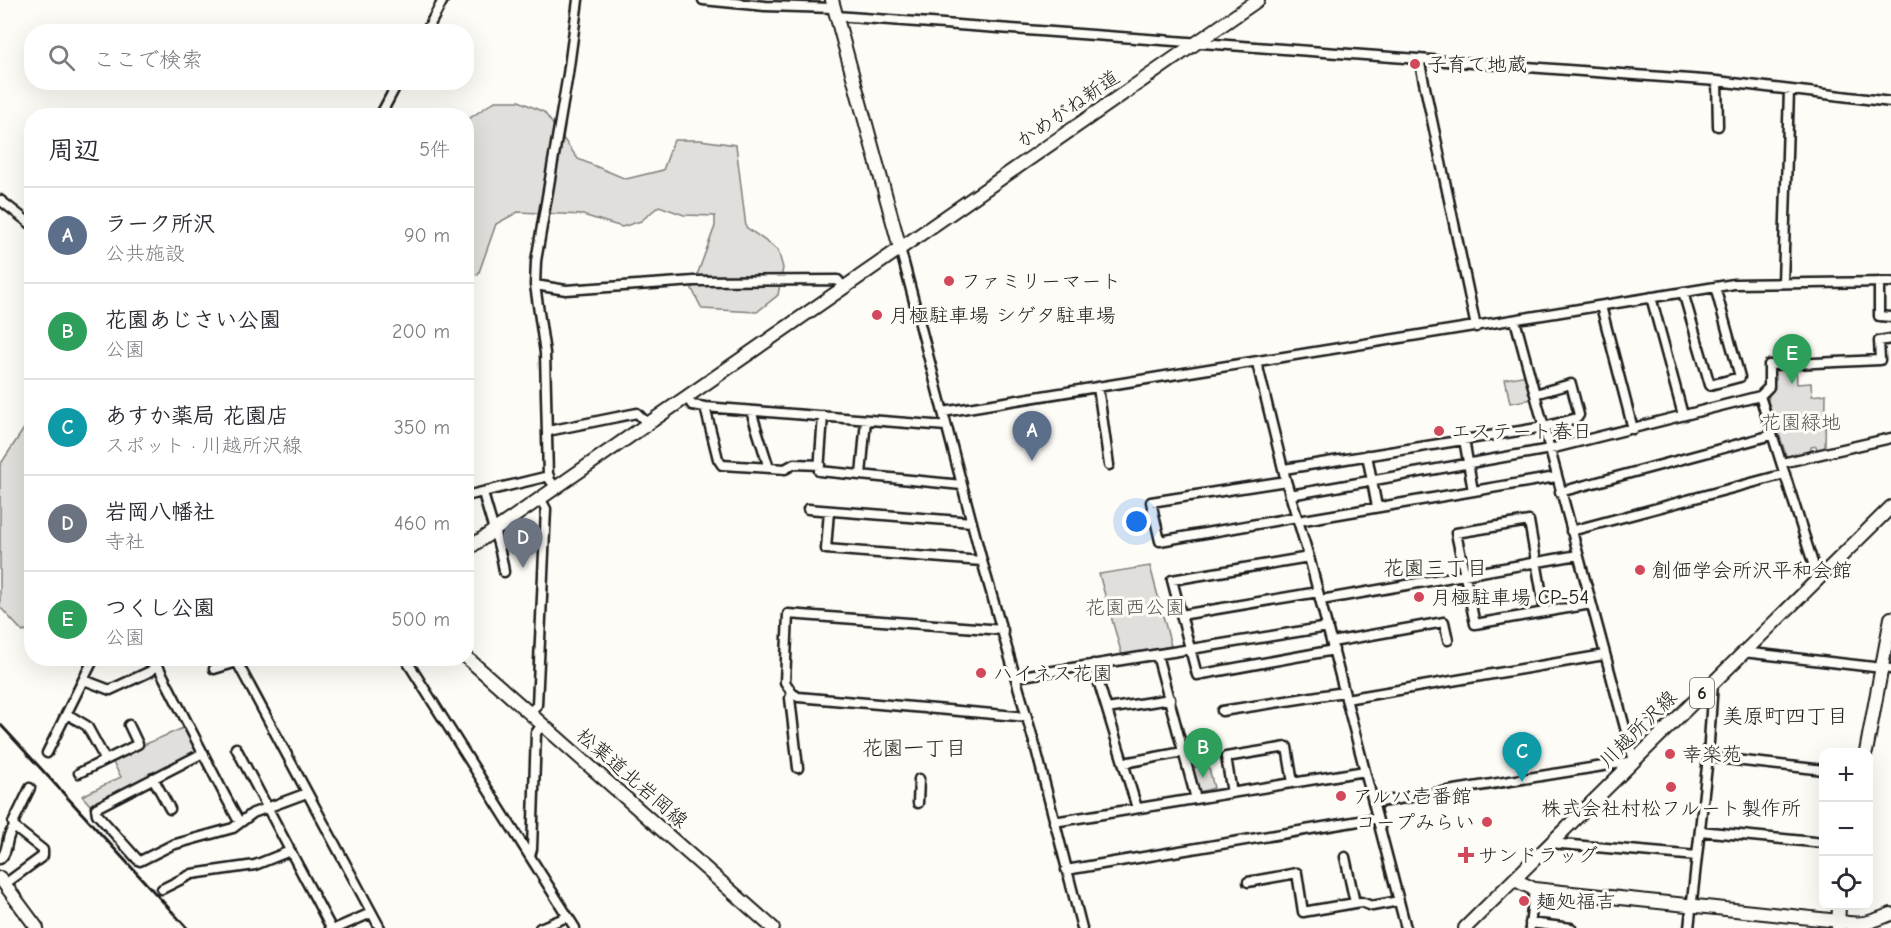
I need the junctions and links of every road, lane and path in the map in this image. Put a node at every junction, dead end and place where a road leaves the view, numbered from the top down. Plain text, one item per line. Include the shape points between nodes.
1 (443, 0) edge
2 (578, 0) edge
3 (703, 0) edge
4 (1258, 0) edge
5 (834, 8) edge
6 (430, 24) edge
7 (1198, 42) junction
8 (1419, 59) junction
9 (1717, 81) junction
10 (394, 90) edge
11 (1789, 90) junction
12 (1891, 102) edge
13 (384, 108) edge
14 (1718, 126) dead end
15 (0, 200) edge
16 (24, 219) edge
17 (900, 248) junction
18 (1880, 282) junction
19 (1891, 282) edge
20 (1783, 283) junction
21 (535, 285) junction
22 (843, 287) junction
23 (1715, 287) junction
24 (1683, 292) junction
25 (1651, 297) junction
26 (1601, 306) junction
27 (1891, 316) edge
28 (1515, 320) junction
29 (1476, 327) junction
30 (1891, 339) edge
31 (1257, 363) junction
32 (1098, 387) junction
33 (1535, 394) junction
34 (687, 396) junction
35 (1760, 396) junction
36 (705, 407) junction
37 (751, 411) junction
38 (943, 412) junction
39 (1683, 415) junction
40 (823, 416) junction
41 (866, 420) junction
42 (647, 423) junction
43 (946, 426) junction
44 (1544, 427) junction
45 (1632, 429) junction
46 (548, 431) junction
47 (1772, 435) junction
48 (1891, 438) edge
49 (1464, 439) junction
50 (1550, 449) junction
51 (1367, 455) junction
52 (1782, 463) junction
53 (1468, 464) junction
54 (820, 465) junction
55 (1109, 465) dead end
56 (769, 468) junction
57 (1284, 469) junction
58 (1785, 474) junction
59 (861, 475) junction
60 (549, 476) junction
61 (1556, 477) junction
62 (1372, 481) junction
63 (1286, 482) junction
64 (963, 485) junction
65 (555, 488) junction
66 (1473, 491) junction
67 (483, 492) junction
68 (1560, 492) junction
69 (474, 494) edge
70 (1290, 495) junction
71 (540, 498) junction
72 (1377, 507) junction
73 (1891, 507) edge
74 (808, 509) dead end
75 (829, 511) junction
76 (1298, 519) junction
77 (972, 522) junction
78 (493, 531) junction
79 (1571, 531) junction
80 (474, 544) edge
81 (1578, 555) junction
82 (1309, 557) junction
83 (982, 561) junction
84 (1537, 563) junction
85 (504, 572) dead end
86 (1465, 575) junction
87 (1818, 579) junction
88 (1319, 596) junction
89 (1591, 604) junction
90 (1545, 612) junction
91 (1181, 615) junction
92 (1891, 618) edge
93 (1328, 627) junction
94 (1003, 630) junction
95 (1448, 640) dead end
96 (1333, 646) junction
97 (1191, 650) junction
98 (1749, 653) junction
99 (1157, 655) junction
100 (1604, 655) junction
101 (474, 664) edge
102 (1093, 664) junction
103 (90, 666) edge
104 (154, 666) edge
105 (156, 666) edge
106 (224, 666) edge
107 (239, 666) edge
108 (410, 666) edge
109 (1887, 668) edge
110 (214, 669) dead end
111 (1016, 677) junction
112 (84, 680) junction
113 (1713, 682) junction
114 (792, 693) junction
115 (1345, 696) junction
116 (1170, 699) junction
117 (1107, 709) junction
118 (1222, 711) dead end
119 (529, 713) junction
120 (67, 714) junction
121 (1027, 717) junction
122 (129, 725) dead end
123 (542, 725) junction
124 (236, 748) dead end
125 (1867, 748) edge
126 (1183, 752) junction
127 (47, 753) dead end
128 (203, 753) junction
129 (1708, 757) junction
130 (105, 759) junction
131 (1634, 761) junction
132 (1124, 763) junction
133 (798, 768) dead end
134 (1819, 769) edge
135 (1365, 771) junction
136 (79, 773) dead end
137 (153, 778) junction
138 (919, 779) dead end
139 (1293, 783) junction
140 (30, 788) dead end
141 (307, 793) junction
142 (1232, 793) junction
143 (1196, 799) junction
144 (918, 803) dead end
145 (1374, 804) junction
146 (268, 808) junction
147 (1137, 808) junction
148 (170, 809) dead end
149 (1377, 818) junction
150 (241, 822) junction
151 (1054, 822) junction
152 (14, 828) junction
153 (1700, 831) junction
154 (1550, 843) junction
155 (1819, 843) edge
156 (290, 851) junction
157 (530, 856) junction
158 (1697, 856) junction
159 (1345, 857) dead end
160 (0, 859) edge
161 (1066, 870) junction
162 (1515, 880) junction
163 (1248, 882) dead end
164 (2, 883) edge
165 (162, 889) dead end
166 (1534, 889) junction
167 (1399, 901) junction
168 (1355, 903) junction
169 (1691, 906) junction
170 (371, 913) junction
171 (1891, 914) edge
172 (567, 917) junction
173 (1838, 924) edge
174 (1469, 926) edge
175 (1530, 926) edge
176 (37, 928) edge
177 (331, 928) edge
178 (337, 928) edge
179 (380, 928) edge
180 (540, 928) edge
181 (575, 928) edge
182 (773, 928) edge
183 (1082, 928) edge
184 (1406, 928) edge
185 (1571, 928) edge
186 (1689, 928) edge

1 - 6 street
2 - 21 street
3 - 5 street
4 - 7 street, かめがね新道
5 - 7 street
5 - 17 street
7 - 8 street
7 - 17 street, かめがね新道
8 - 9 street
8 - 29 street
9 - 11 street
9 - 14 street
10 - 13 street
11 - 12 street
11 - 20 street
15 - 16 street
17 - 22 street, かめがね新道
17 - 38 street
18 - 19 street
18 - 20 street
18 - 27 street via 1879,316
20 - 23 street
21 - 22 street via 566,291 694,281 838,280
21 - 46 street via 545,353
22 - 34 street, かめがね新道
23 - 24 street
23 - 24 street via 1740,377 1710,385
24 - 25 street
25 - 26 street
25 - 39 street
26 - 28 street
26 - 45 street
28 - 29 street
28 - 33 street
29 - 31 street
30 - 35 street via 1879,341 1880,360 1768,365 1768,387
31 - 32 street
31 - 57 street
32 - 38 street
32 - 55 street
33 - 44 street
33 - 44 street via 1571,384 1580,415
34 - 36 street via 692,405
34 - 42 street, かめがね新道
35 - 39 street
35 - 47 street
36 - 37 street
36 - 56 street via 719,463
37 - 40 street
37 - 56 street
38 - 43 street
39 - 45 street
40 - 41 street
40 - 54 street
41 - 43 street
41 - 59 street
42 - 46 street via 638,413
42 - 65 street, かめがね新道
43 - 64 street
44 - 49 street
44 - 50 street
45 - 50 street
46 - 60 street
47 - 52 street
47 - 68 street
48 - 52 street
49 - 51 street
49 - 53 street
50 - 53 street
50 - 61 street
51 - 57 street
51 - 62 street
52 - 58 street
53 - 62 street
53 - 66 street
54 - 56 street
54 - 59 street via 819,471
57 - 63 street
58 - 79 street
58 - 87 street
59 - 64 street
60 - 65 street
60 - 67 street
61 - 66 street
61 - 68 street
62 - 70 street
62 - 72 street
63 - 70 street
63 - 76 street via 1151,502 1160,540
64 - 77 street
65 - 71 street, かめがね新道
66 - 72 street
67 - 69 street
67 - 78 street
68 - 79 street
70 - 76 street
71 - 78 street, かめがね新道
71 - 119 street via 546,509 537,705
72 - 76 street
73 - 87 street, 川越所沢線 / 6
74 - 75 street
75 - 77 street
75 - 83 street via 826,549
76 - 82 street
77 - 83 street
78 - 80 street, かめがね新道
78 - 85 street
79 - 81 street
81 - 84 street
81 - 89 street
82 - 88 street
82 - 91 street via 1172,580
83 - 94 street
84 - 86 street
84 - 86 street via 1529,521 1456,533
84 - 90 street
86 - 88 street
86 - 90 street via 1475,624
87 - 98 street, 川越所沢線 / 6
88 - 91 street
88 - 93 street
89 - 90 street
89 - 100 street
91 - 97 street
92 - 109 street
93 - 96 street
93 - 97 street
94 - 111 street
94 - 114 street via 788,614 785,682
95 - 96 street via 1444,622
96 - 97 street via 1197,675
96 - 115 street
97 - 99 street
98 - 109 street
98 - 113 street, 川越所沢線 / 6
99 - 102 street
99 - 116 street
100 - 115 street
100 - 131 street
101 - 119 street, 松葉道北岩岡線
102 - 111 street
102 - 117 street
103 - 112 street
104 - 112 street via 110,690
105 - 128 street
106 - 110 street
107 - 141 street
108 - 157 street
109 - 125 street
111 - 121 street
112 - 120 street
113 - 129 street
113 - 131 street, 川越所沢線 / 6
114 - 121 street via 798,697
114 - 133 street
115 - 118 street
115 - 135 street
116 - 117 street
116 - 126 street
117 - 132 street
119 - 123 street, 松葉道北岩岡線
120 - 127 street
120 - 130 street via 87,726
121 - 151 street
122 - 130 street via 138,744
123 - 157 street via 536,733
123 - 182 street, 松葉道北岩岡線
124 - 146 street
126 - 132 street
126 - 143 street
128 - 137 street
128 - 150 street
129 - 134 street
129 - 153 street
130 - 136 street
131 - 145 street
131 - 154 street, 川越所沢線 / 6
132 - 147 street
135 - 139 street
135 - 145 street
137 - 148 street
137 - 150 street via 96,810 140,861 172,845 233,828
138 - 144 street
139 - 142 street
139 - 142 street via 1287,747 1226,756
140 - 152 street
141 - 146 street
141 - 170 street
142 - 143 street
143 - 147 street
145 - 149 street
146 - 150 street
146 - 156 street
147 - 151 street
149 - 161 street
149 - 167 street
151 - 161 street
152 - 160 street
152 - 164 street via 44,854
153 - 155 street
153 - 158 street
154 - 158 street
154 - 162 street, 川越所沢線 / 6
156 - 165 street via 255,865 192,874
156 - 177 street
157 - 172 street
158 - 169 street
159 - 168 street
161 - 183 street
162 - 166 street
162 - 174 street, 川越所沢線 / 6
163 - 168 street via 1297,873 1303,912
164 - 176 street
166 - 169 street
166 - 175 street
167 - 168 street via 1372,906
167 - 184 street
169 - 173 street
169 - 186 street
170 - 178 street
170 - 179 street
171 - 173 street via 1862,925
172 - 180 street
172 - 181 street
175 - 185 street

